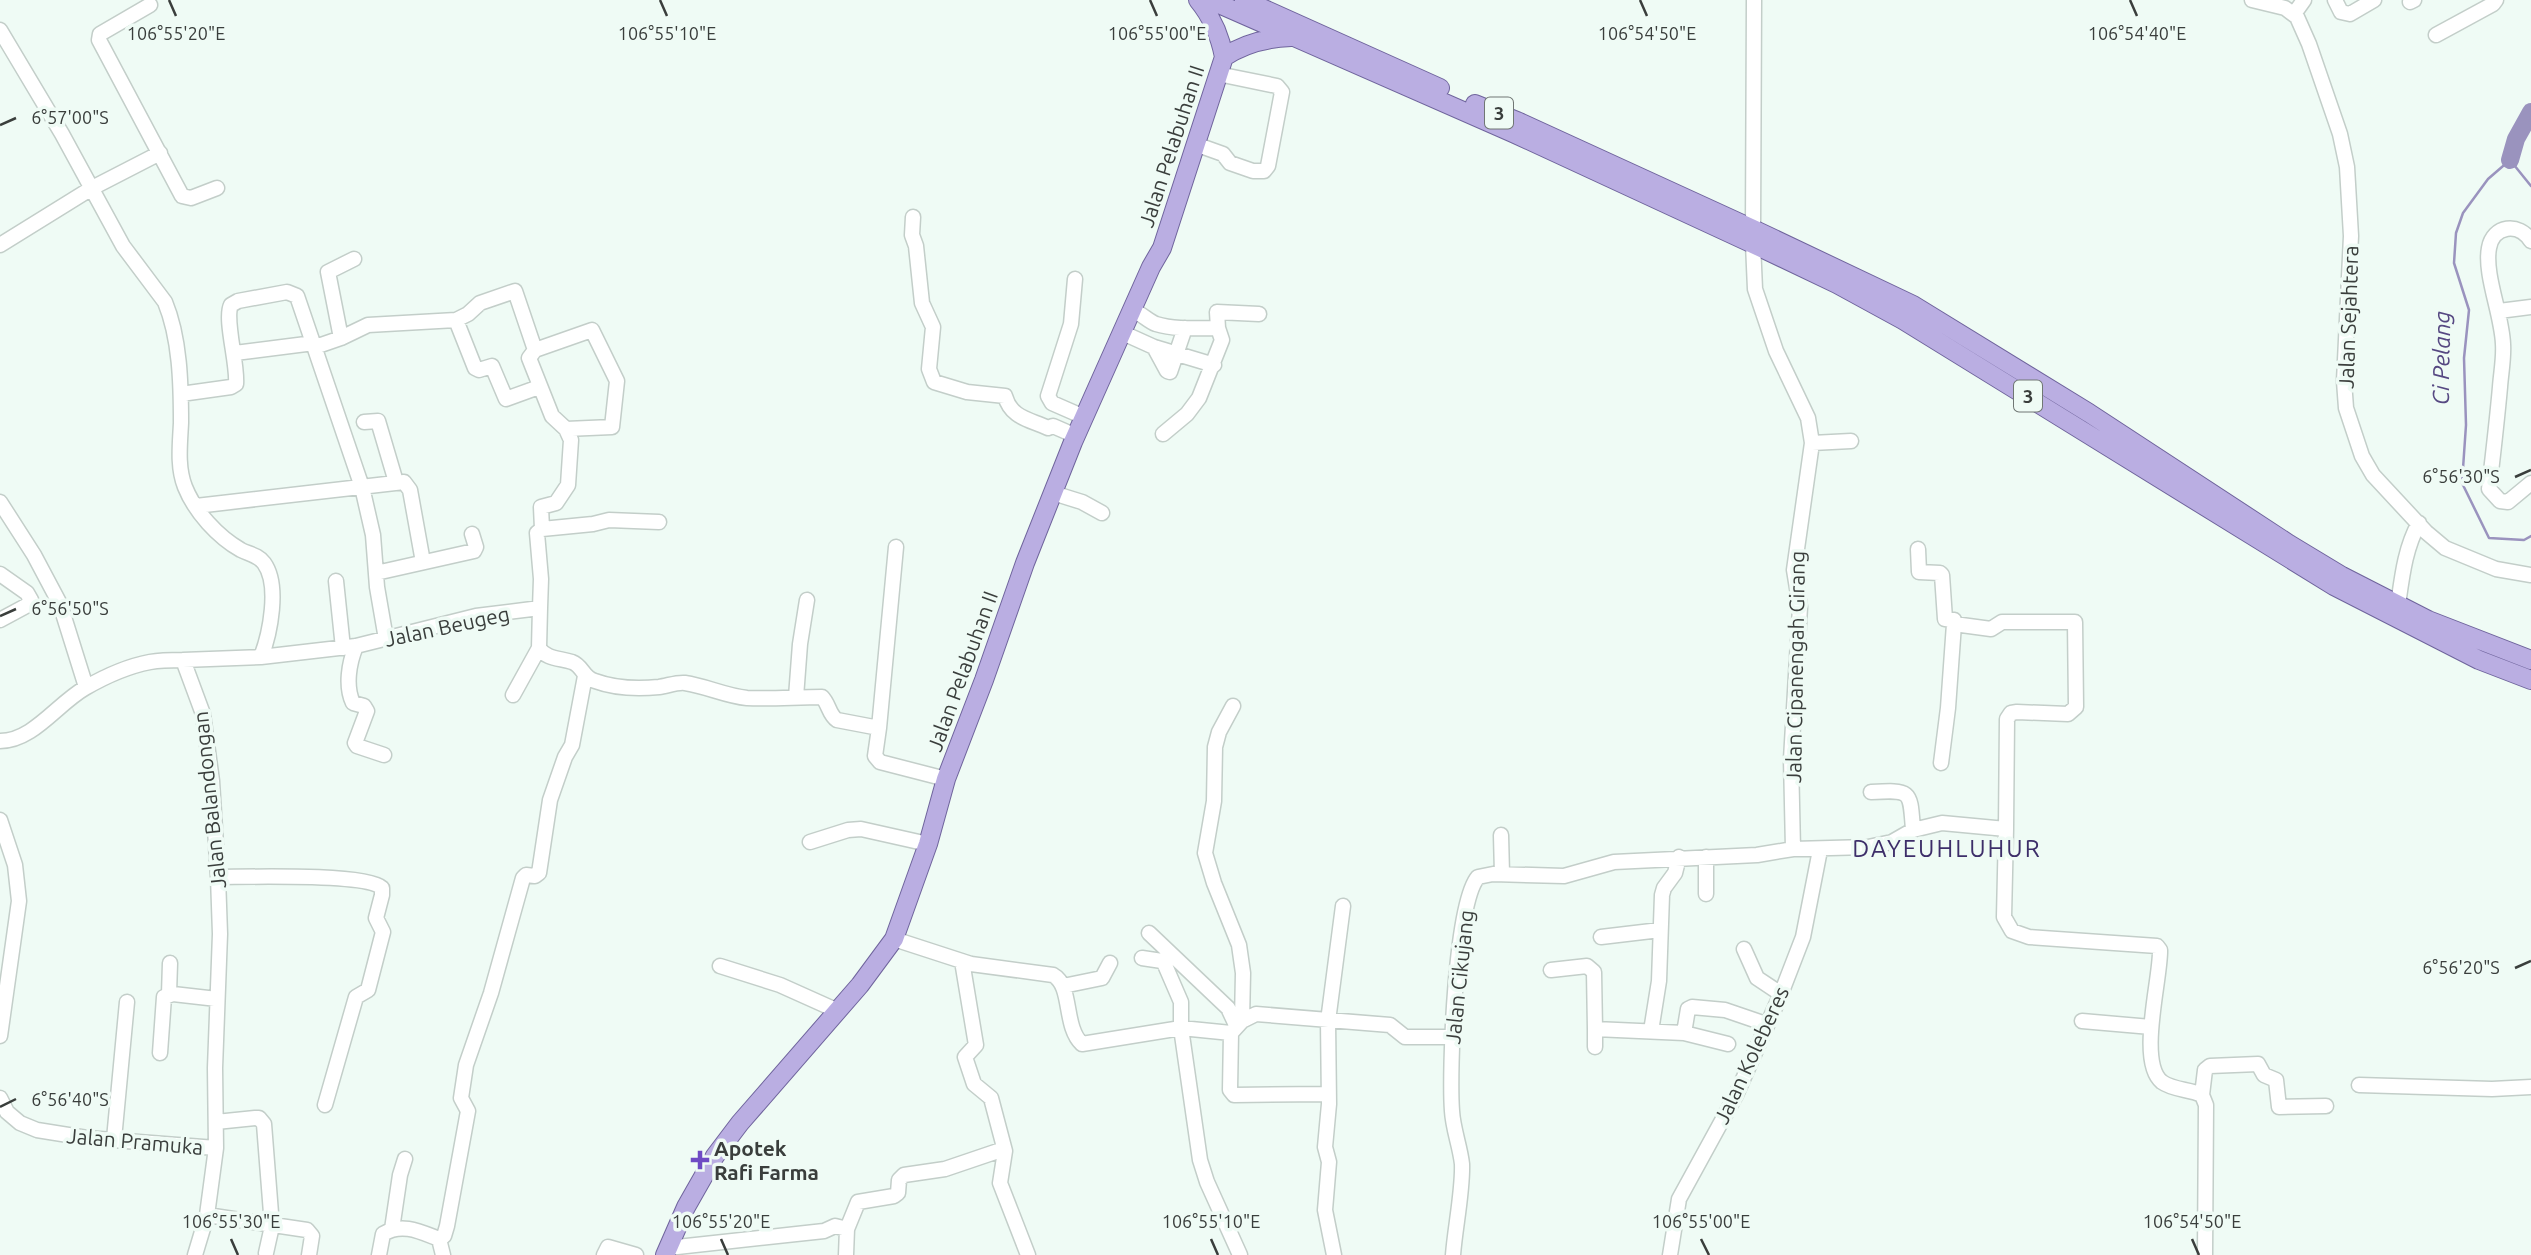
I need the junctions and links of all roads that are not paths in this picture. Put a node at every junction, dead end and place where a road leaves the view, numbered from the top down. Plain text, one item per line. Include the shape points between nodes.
1 (1198, 0) edge
2 (1210, 0) edge
3 (1244, 0) edge
4 (1274, 0) edge
5 (1754, 0) edge
6 (2252, 0) edge
7 (2304, 0) edge
8 (2335, 0) edge
9 (2374, 0) edge
10 (2496, 0) edge
11 (150, 5) dead end
12 (2294, 14) junction
13 (0, 30) edge
14 (1296, 31) junction
15 (2436, 35) dead end
16 (1221, 66) junction
17 (1195, 144) junction
18 (160, 153) junction
19 (92, 188) junction
20 (217, 188) dead end
21 (912, 217) dead end
22 (1753, 236) junction
23 (2531, 241) edge
24 (0, 245) edge
25 (354, 258) dead end
26 (1075, 279) dead end
27 (2531, 307) edge
28 (1132, 310) junction
29 (2499, 311) junction
30 (1259, 314) dead end
31 (456, 320) junction
32 (1185, 328) junction
33 (1218, 328) junction
34 (1123, 333) junction
35 (341, 338) junction
36 (315, 345) junction
37 (1154, 347) junction
38 (535, 350) junction
39 (235, 353) junction
40 (1176, 353) junction
41 (1214, 365) junction
42 (540, 387) junction
43 (181, 394) junction
44 (1084, 417) junction
45 (363, 422) dead end
46 (566, 429) junction
47 (1163, 434) dead end
48 (1076, 436) junction
49 (1851, 441) dead end
50 (1812, 443) junction
51 (396, 482) junction
52 (2531, 483) edge
53 (362, 487) junction
54 (1053, 493) junction
55 (0, 502) edge
56 (196, 506) junction
57 (1102, 513) dead end
58 (659, 522) dead end
59 (2418, 523) junction
60 (542, 528) junction
61 (472, 534) dead end
62 (896, 548) dead end
63 (1918, 549) dead end
64 (423, 562) junction
65 (376, 573) junction
66 (0, 574) edge
67 (2531, 575) edge
68 (336, 581) dead end
69 (2338, 581) junction
70 (807, 600) dead end
71 (2398, 605) junction
72 (540, 608) junction
73 (0, 620) edge
74 (1954, 625) junction
75 (386, 639) junction
76 (350, 647) junction
77 (539, 648) junction
78 (261, 657) junction
79 (183, 660) junction
80 (2531, 660) edge
81 (584, 676) junction
82 (2531, 680) edge
83 (86, 687) junction
84 (513, 695) dead end
85 (796, 697) junction
86 (1233, 706) dead end
87 (879, 728) junction
88 (0, 741) edge
89 (384, 755) dead end
90 (1941, 762) dead end
91 (946, 779) junction
92 (1871, 792) dead end
93 (0, 820) edge
94 (2006, 829) junction
95 (1913, 830) junction
96 (1501, 835) dead end
97 (810, 842) dead end
98 (5, 844) edge
99 (928, 844) junction
100 (1793, 849) junction
101 (1820, 850) junction
102 (1679, 857) junction
103 (1706, 857) junction
104 (1502, 874) junction
105 (218, 877) junction
106 (1706, 894) dead end
107 (1343, 906) dead end
108 (1660, 930) junction
109 (1149, 933) dead end
110 (1601, 937) dead end
111 (894, 939) junction
112 (1744, 949) dead end
113 (1142, 958) dead end
114 (962, 961) junction
115 (170, 963) dead end
116 (1110, 963) dead end
117 (720, 967) dead end
118 (1551, 970) dead end
119 (1063, 986) junction
120 (1781, 993) junction
121 (169, 994) junction
122 (217, 999) junction
123 (127, 1002) dead end
124 (838, 1011) junction
125 (1328, 1021) junction
126 (2082, 1021) dead end
127 (1766, 1024) junction
128 (1236, 1026) junction
129 (2151, 1027) junction
130 (1181, 1028) junction
131 (1595, 1028) junction
132 (1651, 1031) junction
133 (1684, 1033) junction
134 (0, 1036) edge
135 (1452, 1037) junction
136 (1728, 1044) dead end
137 (1595, 1046) dead end
138 (160, 1052) dead end
139 (2359, 1085) dead end
140 (2531, 1087) edge
141 (1328, 1094) junction
142 (2202, 1095) junction
143 (0, 1098) edge
144 (325, 1105) dead end
145 (2326, 1106) dead end
146 (216, 1122) junction
147 (114, 1139) junction
148 (216, 1147) junction
149 (1004, 1149) junction
150 (405, 1159) dead end
151 (207, 1216) junction
152 (272, 1226) junction
153 (392, 1229) junction
154 (847, 1229) junction
155 (439, 1239) junction
156 (699, 1250) edge
157 (666, 1252) edge
158 (265, 1253) dead end
159 (195, 1255) edge
160 (309, 1255) edge
161 (379, 1255) edge
162 (443, 1255) edge
163 (604, 1255) edge
164 (636, 1255) edge
165 (846, 1255) edge
166 (1028, 1255) edge
167 (1240, 1255) edge
168 (1334, 1255) edge
169 (1453, 1255) edge
170 (1670, 1255) edge
171 (2205, 1255) edge

1 - 16 main road via 1220,39
2 - 14 main road, 3
3 - 14 main road, 3
4 - 14 main road
5 - 22 street, Jalan Cipanengah Girang
6 - 12 street
7 - 12 street
8 - 9 street via 2346,14
10 - 15 street
11 - 18 street via 98,37
12 - 59 street, Jalan Sejahtera via 2309,44 2347,167 2351,236 2346,408 2373,475
13 - 19 street
14 - 16 main road via 1239,47
14 - 22 main road, 3
16 - 17 main road, Jalan Pelabuhan II
16 - 17 street via 1277,86 1282,92 1268,166 1253,171
17 - 28 main road, Jalan Pelabuhan II via 1162,248
18 - 19 street
18 - 20 street via 185,198
19 - 24 street
19 - 43 street via 123,246 165,302
21 - 48 street via 922,303 933,327 929,369 934,382 956,390 1005,396 1016,415
22 - 50 street, Jalan Cipanengah Girang via 1755,289 1779,360 1808,418
22 - 69 main road, 3 via 1903,320
23 - 29 street via 2511,227 2494,234 2487,260
25 - 35 street via 328,272
26 - 44 street via 1072,324 1048,396 1052,403
27 - 29 street
28 - 32 street via 1153,323
28 - 34 main road, Jalan Pelabuhan II
29 - 52 street via 2503,346 2489,489 2500,501 2508,502
30 - 33 street via 1219,311
31 - 35 street via 368,325
31 - 38 street via 480,303 516,291
31 - 42 street via 475,368 492,366 506,399
32 - 33 street
32 - 40 street
33 - 41 street via 1222,340
34 - 37 street
34 - 44 main road, Jalan Pelabuhan II
35 - 36 street
36 - 39 street
36 - 39 street via 297,296 287,292 231,305 228,313
36 - 53 street
37 - 40 street
37 - 40 street via 1168,372
38 - 42 street via 528,358
38 - 46 street via 592,330 615,377 612,427
39 - 43 street via 234,386
40 - 41 street
41 - 47 street via 1194,407
42 - 46 street via 552,416
43 - 56 street via 181,474
44 - 48 main road, Jalan Pelabuhan II
45 - 51 street via 378,421
46 - 60 street via 572,445 568,485 556,503 541,506
48 - 54 main road, Jalan Pelabuhan II
49 - 50 street
50 - 100 street, Jalan Cipanengah Girang via 1794,570 1800,607 1791,759
51 - 53 street
51 - 64 street via 409,486
53 - 56 street
53 - 65 street
54 - 57 street
54 - 91 main road, Jalan Pelabuhan II
55 - 83 street via 60,604
56 - 78 street via 231,543 256,556 267,569 271,620
58 - 60 street via 609,520
59 - 67 street, Jalan Sejahtera via 2445,548 2462,556 2496,569
59 - 71 street via 2404,565
60 - 72 street via 537,533
61 - 64 street via 474,551
62 - 87 street
63 - 74 street via 1919,572 1941,575 1945,619 1954,620
64 - 65 street
65 - 75 street
66 - 73 street via 31,600
68 - 76 street
69 - 71 main road, 3
69 - 82 main road, 3 via 2445,643
70 - 85 street
71 - 80 main road, 3
72 - 75 street, Jalan Beugeg via 476,616
72 - 77 street, Jalan Beugeg
74 - 90 street
74 - 94 street via 1992,629 2002,621 2075,622 2073,712 2017,712 2007,719
75 - 76 street, Jalan Beugeg
76 - 78 street, Jalan Beugeg
76 - 89 street via 348,690 353,703 367,711 355,743
77 - 81 street via 548,657 574,663
77 - 84 street
78 - 79 street
79 - 83 street via 142,664
79 - 105 street, Jalan Balandongan via 203,714
81 - 85 street via 629,687 682,682 747,698
81 - 155 street via 572,745 550,800 539,873 523,878 466,1065 461,1098 468,1111 447,1226
83 - 88 street via 26,734
85 - 87 street via 822,697 837,720
86 - 128 street via 1216,747 1214,801 1205,853 1239,945 1243,973
87 - 91 street via 875,756 880,762
91 - 99 main road, Jalan Pelabuhan II
92 - 95 street via 1907,795
93 - 98 street
94 - 95 street, Jalan Cikujang via 1942,823
94 - 129 street via 2004,917 2008,927 2029,937 2157,946 2160,958
95 - 101 street, Jalan Cikujang via 1885,844
96 - 104 street
97 - 99 street via 862,829
98 - 134 street via 19,901
99 - 111 main road, Jalan Pelabuhan II
100 - 101 street, Jalan Cikujang
100 - 103 street, Jalan Cikujang
101 - 120 street, Jalan Koleberes via 1808,916
102 - 103 street, Jalan Cikujang
102 - 104 street, Jalan Cikujang via 1614,862 1564,876
102 - 108 street via 1664,888
103 - 106 street
104 - 135 street, Jalan Cikujang via 1478,877 1470,890
105 - 122 street, Jalan Balandongan
105 - 144 street via 325,878 382,888 376,918 383,932 371,980 368,990 356,997
107 - 125 street
108 - 110 street
108 - 132 street via 1659,981
109 - 128 street via 1228,1008
111 - 114 street
111 - 124 main road, Jalan Pelabuhan II
112 - 120 street via 1757,978
113 - 130 street via 1165,965 1181,1002
114 - 119 street via 1048,973
114 - 149 street via 976,1045 965,1057 974,1084 991,1098
115 - 121 street
116 - 119 street via 1102,978
117 - 124 street via 780,985
118 - 131 street via 1587,965 1594,972
119 - 130 street via 1073,1033 1082,1044
120 - 127 street, Jalan Koleberes
121 - 122 street
121 - 138 street via 163,1002
122 - 146 street, Jalan Balandongan
123 - 147 street
124 - 157 main road, Jalan Pelabuhan II via 715,1156
125 - 128 street via 1256,1014
125 - 135 street via 1390,1025 1405,1037
125 - 141 street
126 - 129 street
127 - 133 street via 1695,1006 1688,1009
127 - 170 street, Jalan Koleberes via 1736,1095 1679,1199
128 - 130 street
128 - 141 street via 1230,1090 1234,1095
129 - 142 street via 2153,1068 2158,1078
130 - 167 street via 1200,1160
131 - 132 street
131 - 137 street
132 - 133 street
133 - 136 street
135 - 169 street, Jalan Cikujang via 1452,1115 1462,1164
139 - 140 street
141 - 168 street via 1325,1210
142 - 145 street via 2205,1070 2210,1066 2258,1065 2264,1075 2276,1080 2279,1107
142 - 171 street via 2207,1114
143 - 147 street, Jalan Pramuka via 7,1112 37,1130
146 - 148 street, Jalan Balandongan
146 - 152 street via 259,1118 264,1124
147 - 148 street, Jalan Pramuka
148 - 151 street, Jalan Pramuka
149 - 154 street via 945,1169 904,1175 896,1195 858,1202
149 - 166 street via 1000,1183
150 - 153 street
151 - 152 street
151 - 159 street, Jalan Pramuka
152 - 158 street
152 - 160 street via 309,1231
153 - 155 street via 421,1230
153 - 161 street via 381,1237
154 - 156 street via 835,1226
154 - 165 street
155 - 162 street
156 - 157 street
163 - 164 street via 608,1247

